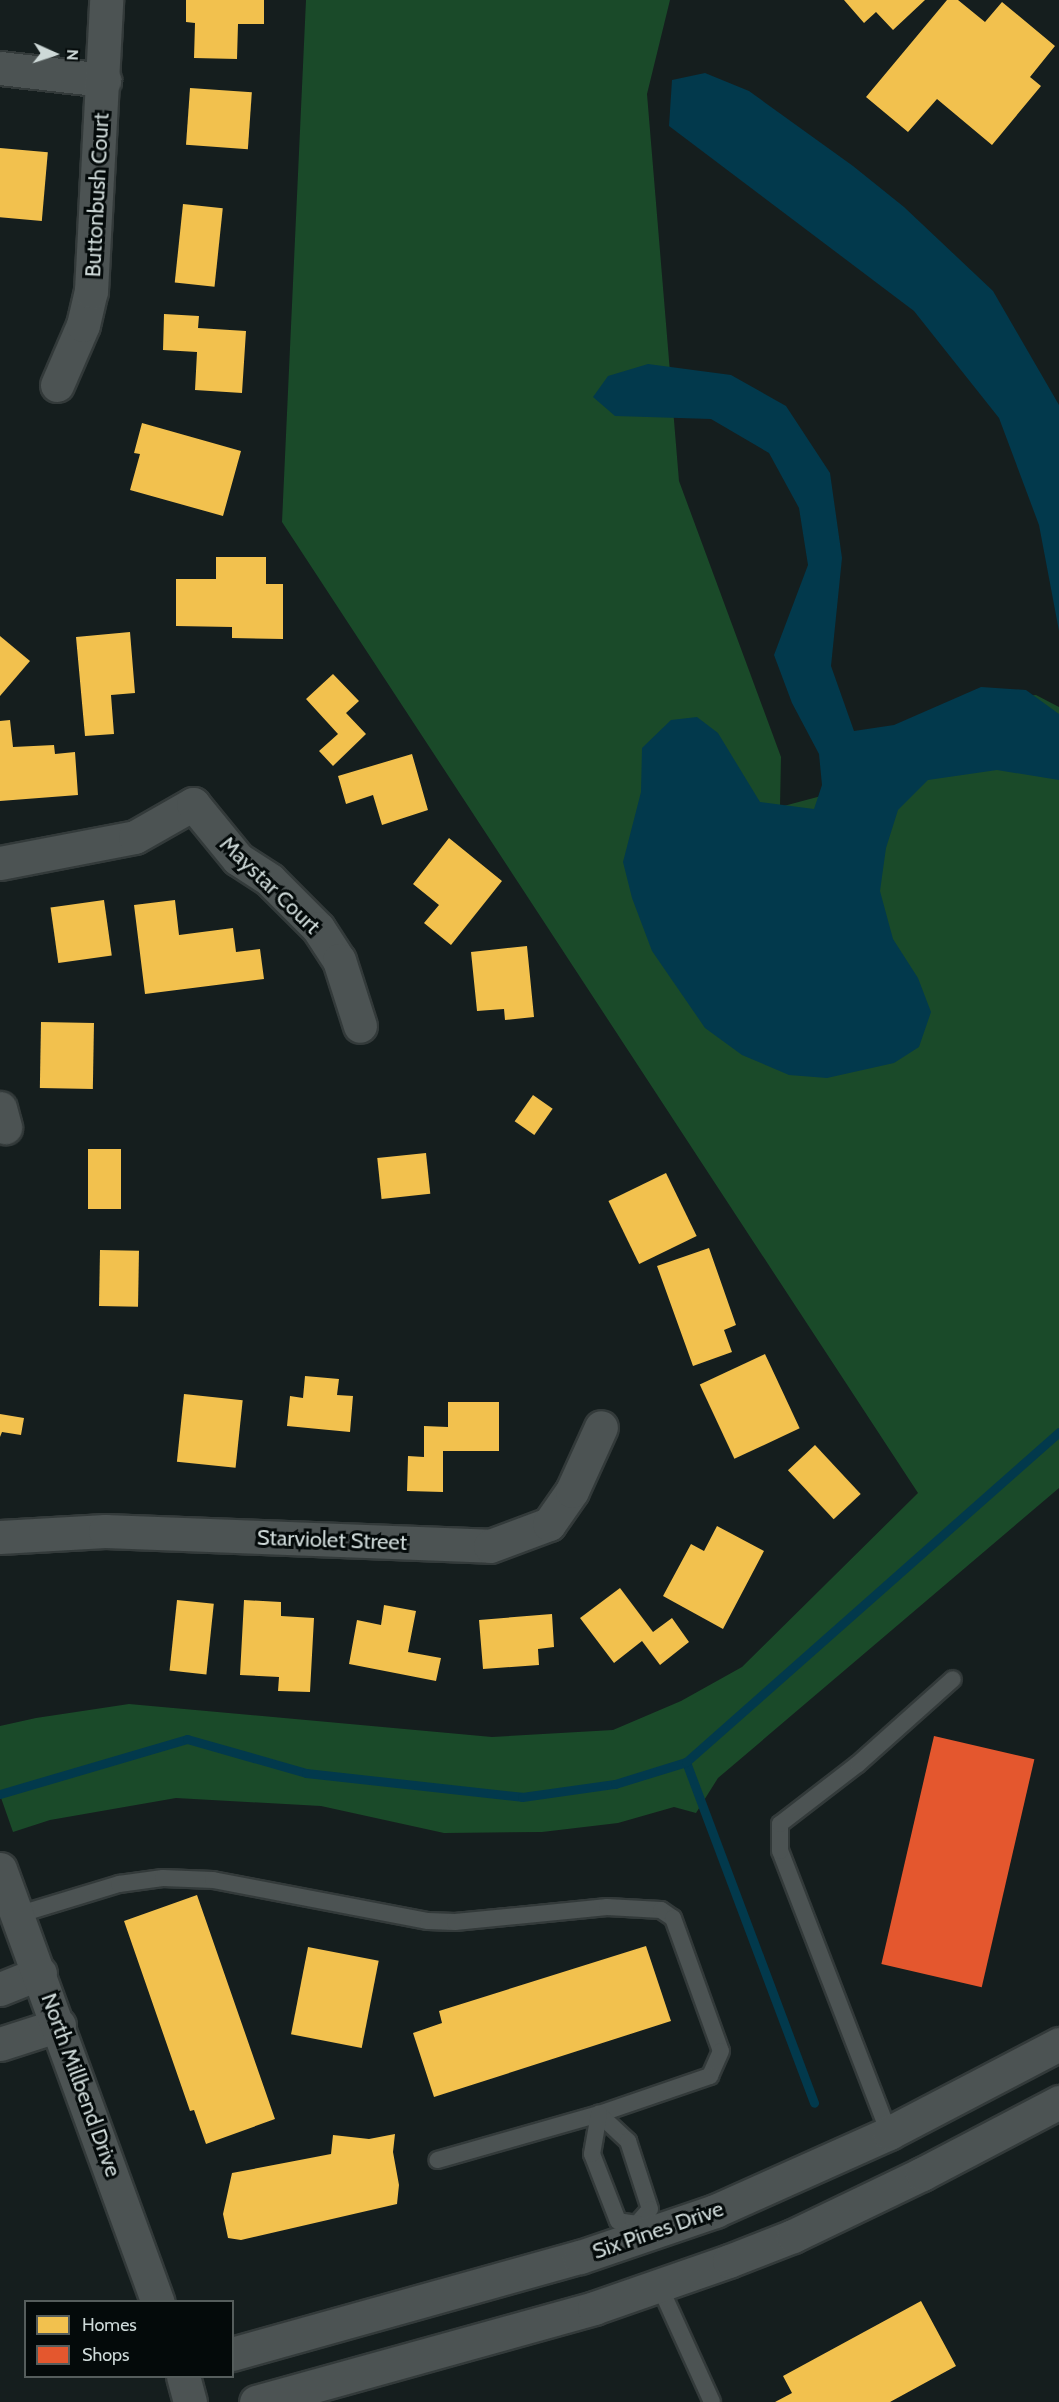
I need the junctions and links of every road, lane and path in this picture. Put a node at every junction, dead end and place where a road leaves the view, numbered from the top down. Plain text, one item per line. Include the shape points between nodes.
1 (106, 0) edge
2 (0, 68) edge
3 (104, 80) junction
4 (57, 385) dead end
5 (0, 863) edge
6 (360, 1026) dead end
7 (602, 1427) dead end
8 (0, 1537) edge
9 (953, 1679) dead end
10 (0, 1869) edge
11 (17, 1916) junction
12 (40, 1973) junction
13 (0, 1989) edge
14 (59, 2025) junction
15 (0, 2044) edge
16 (1059, 2044) edge
17 (1059, 2102) edge
18 (599, 2114) junction
19 (888, 2133) junction
20 (437, 2160) dead end
21 (638, 2230) junction
22 (659, 2285) junction
23 (159, 2300) edge
24 (234, 2353) edge
25 (184, 2378) edge
26 (190, 2402) edge
27 (256, 2402) edge
28 (712, 2402) edge

1 - 3 street, Buttonbush Court
2 - 3 street
3 - 4 street, Buttonbush Court via 91,291 83,325
5 - 6 street, Maystar Court via 135,837 193,804 238,859 270,880 318,928 339,960
7 - 8 street, Starviolet Street via 572,1491 549,1524 490,1546 105,1531
9 - 19 lane via 858,1764 780,1824 780,1851
10 - 11 street, North Millbend Drive
11 - 12 street, North Millbend Drive
11 - 18 lane via 119,1884 163,1878 213,1880 428,1921 455,1922 607,1907 661,1910 673,1918 721,2051 710,2076
12 - 13 street
12 - 14 street, North Millbend Drive
14 - 15 street
14 - 23 street, North Millbend Drive
16 - 19 street, Six Pines Drive
17 - 22 street via 794,2236
18 - 20 lane
18 - 21 lane via 592,2154 618,2221
18 - 21 lane via 628,2141 650,2209
19 - 21 street, Six Pines Drive via 780,2185
21 - 22 street
21 - 24 street, Six Pines Drive via 580,2257
22 - 27 street via 594,2308
22 - 28 lane
25 - 26 street

